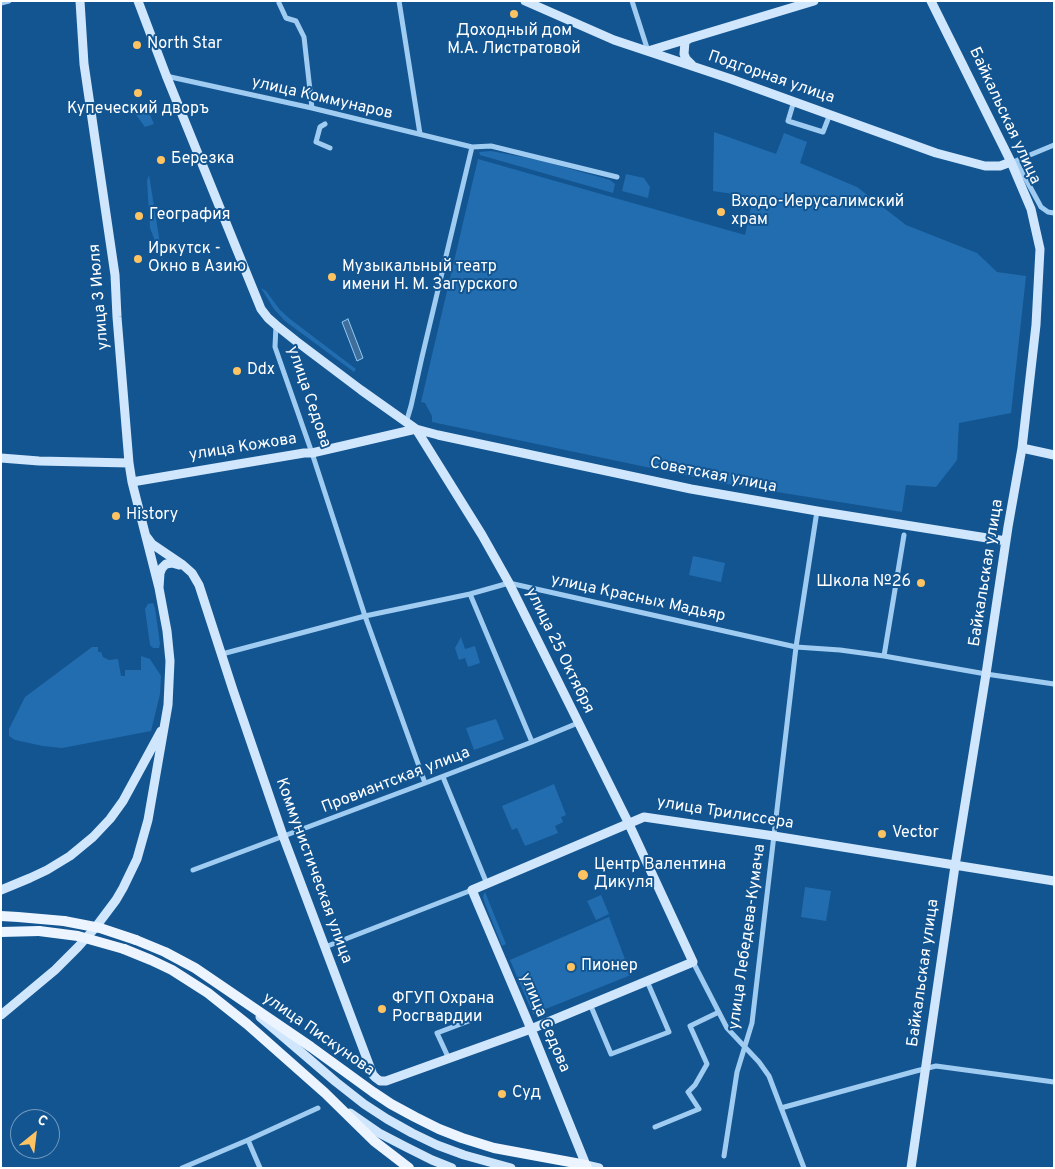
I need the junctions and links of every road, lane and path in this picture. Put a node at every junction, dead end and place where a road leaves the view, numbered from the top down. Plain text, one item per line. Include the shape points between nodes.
1 (9, 1) edge
2 (80, 1) edge
3 (399, 1) edge
4 (525, 1) edge
5 (632, 1) edge
6 (814, 1) edge
7 (931, 1) edge
8 (1, 3) edge
9 (140, 3) edge
10 (279, 3) dead end
11 (535, 3) edge
12 (689, 39) junction
13 (648, 51) junction
14 (694, 67) junction
15 (166, 76) junction
16 (794, 101) junction
17 (312, 108) junction
18 (830, 114) junction
19 (325, 124) dead end
20 (420, 134) junction
21 (1054, 145) edge
22 (472, 147) junction
23 (330, 148) dead end
24 (1013, 162) junction
25 (617, 177) dead end
26 (1054, 213) edge
27 (276, 325) junction
28 (406, 423) junction
29 (416, 429) junction
30 (1022, 448) junction
31 (312, 453) junction
32 (1054, 455) edge
33 (1, 458) edge
34 (129, 464) junction
35 (132, 482) junction
36 (817, 511) junction
37 (904, 535) dead end
38 (146, 536) junction
39 (1006, 540) junction
40 (192, 573) junction
41 (509, 583) junction
42 (158, 588) junction
43 (470, 594) junction
44 (365, 616) junction
45 (796, 647) junction
46 (222, 654) junction
47 (884, 656) junction
48 (986, 674) junction
49 (1054, 684) edge
50 (166, 722) junction
51 (578, 723) junction
52 (532, 742) junction
53 (443, 776) junction
54 (425, 784) junction
55 (628, 822) junction
56 (283, 836) junction
57 (774, 836) junction
58 (955, 866) junction
59 (193, 870) dead end
60 (1054, 881) edge
61 (487, 884) junction
62 (1, 890) edge
63 (472, 890) junction
64 (1, 916) edge
65 (1, 932) edge
66 (325, 947) junction
67 (693, 962) junction
68 (647, 981) junction
69 (240, 1000) junction
70 (590, 1004) junction
71 (719, 1012) junction
72 (1, 1015) edge
73 (474, 1019) dead end
74 (531, 1029) junction
75 (744, 1047) junction
76 (449, 1058) junction
77 (925, 1069) junction
78 (1054, 1082) edge
79 (325, 1093) junction
80 (318, 1108) dead end
81 (781, 1108) junction
82 (655, 1128) dead end
83 (248, 1140) junction
84 (724, 1156) dead end
85 (587, 1167) edge
86 (182, 1168) edge
87 (260, 1168) edge
88 (409, 1168) edge
89 (452, 1168) edge
90 (511, 1168) edge
91 (599, 1168) edge
92 (804, 1168) edge
93 (911, 1168) edge

1 - 8 street
2 - 34 main road, улица 3 Июля via 84,64 115,275
3 - 20 street
4 - 11 main road, Подгорная улица
5 - 13 street
6 - 12 main road
7 - 24 main road, Байкальская улица
9 - 15 main road
10 - 17 street via 286,18 296,21 304,37
11 - 13 main road, Подгорная улица via 614,40
12 - 13 main road
12 - 14 main road via 685,42 684,54
13 - 14 main road, Подгорная улица
14 - 16 main road, Подгорная улица
15 - 17 street, улица Коммунаров
15 - 27 main road via 262,309
16 - 18 main road, Подгорная улица
16 - 18 street via 788,120 823,132
17 - 20 street, улица Коммунаров
18 - 24 main road, Подгорная улица via 960,160 986,166
19 - 23 street via 320,127 316,142
20 - 22 street, улица Коммунаров
21 - 24 street
22 - 25 street, улица Коммунаров via 491,146
22 - 28 street
24 - 26 street via 1042,207
24 - 30 main road, Байкальская улица via 1040,249 1036,325
27 - 28 main road, улица 25 Октября
27 - 31 street, улица Седова via 275,347
28 - 29 main road, улица 25 Октября
29 - 31 main road, улица Кожова
29 - 36 main road, Советская улица via 692,489
29 - 41 main road, улица 25 Октября
30 - 32 main road
30 - 39 main road, Байкальская улица
31 - 35 main road, улица Кожова
31 - 44 street, улица Седова
33 - 34 main road
34 - 35 main road, улица 3 Июля
35 - 38 main road, улица 3 Июля
36 - 39 main road, Советская улица
36 - 45 street, улица Лебедева-Кумача
37 - 47 street
38 - 40 main road, Коммунистическая улица
38 - 42 main road, улица 3 Июля
39 - 48 main road, Байкальская улица
40 - 42 main road via 177,564 166,564 160,572
40 - 46 main road, Коммунистическая улица
41 - 43 street, улица Красных Мадьяр
41 - 45 street, улица Красных Мадьяр
41 - 51 main road, улица 25 Октября
42 - 50 main road, улица 3 Июля via 170,661
43 - 44 street, улица Красных Мадьяр
43 - 52 street
44 - 46 street, улица Красных Мадьяр
44 - 54 street, улица Седова
45 - 47 street, улица Красных Мадьяр
45 - 57 street, улица Лебедева-Кумача
46 - 56 main road, Коммунистическая улица
47 - 48 street, улица Красных Мадьяр
48 - 49 street, улица Красных Мадьяр
48 - 58 main road, Байкальская улица
50 - 62 main road via 130,790 103,827 70,856
50 - 72 main road, улица 3 Июля via 148,820 137,859 123,888 78,947
51 - 52 street, Провиантская улица
51 - 55 main road, улица 25 Октября
52 - 53 street, Провиантская улица
53 - 54 street, Провиантская улица
53 - 61 street
54 - 56 street, Провиантская улица
55 - 57 main road, улица Трилиссера via 644,816
55 - 61 main road, улица Трилиссера
55 - 67 main road, улица 25 Октября via 645,868
56 - 59 street, Провиантская улица
56 - 66 main road, Коммунистическая улица
57 - 58 main road, улица Трилиссера
57 - 75 street, улица Лебедева-Кумача via 752,1023
58 - 60 main road, улица Трилиссера
58 - 77 main road, Байкальская улица
61 - 63 main road, улица Трилиссера
63 - 66 street, улица Трилиссера
63 - 74 main road, улица Седова
64 - 69 main road, bridge via 64,921 136,940 175,957
65 - 79 main road, bridge via 39,931 78,936 152,960 208,992
66 - 76 main road, Коммунистическая улица via 376,1078 386,1081
67 - 68 main road, Коммунистическая улица
67 - 71 street, улица 25 Октября
68 - 70 main road, Коммунистическая улица
68 - 70 street via 669,1032 611,1054
69 - 85 main road, улица Пискунова via 391,1104 439,1129 494,1148
69 - 90 main road, улица Пискунова via 336,1082 387,1119 438,1145
70 - 74 main road, Коммунистическая улица
71 - 75 street, улица 25 Октября via 727,1028
71 - 82 street via 690,1026 707,1064 688,1092 699,1109
73 - 76 street via 437,1033
74 - 76 main road, Коммунистическая улица
74 - 85 main road, улица Седова
75 - 81 street, улица 25 Октября via 769,1076
75 - 84 street, улица Лебедева-Кумача
77 - 78 street via 936,1066
77 - 81 street
77 - 93 main road, Байкальская улица
79 - 88 main road
79 - 89 main road via 379,1133
80 - 83 street
81 - 92 street, улица 25 Октября
83 - 86 street
83 - 87 street
85 - 91 main road, улица Пискунова

